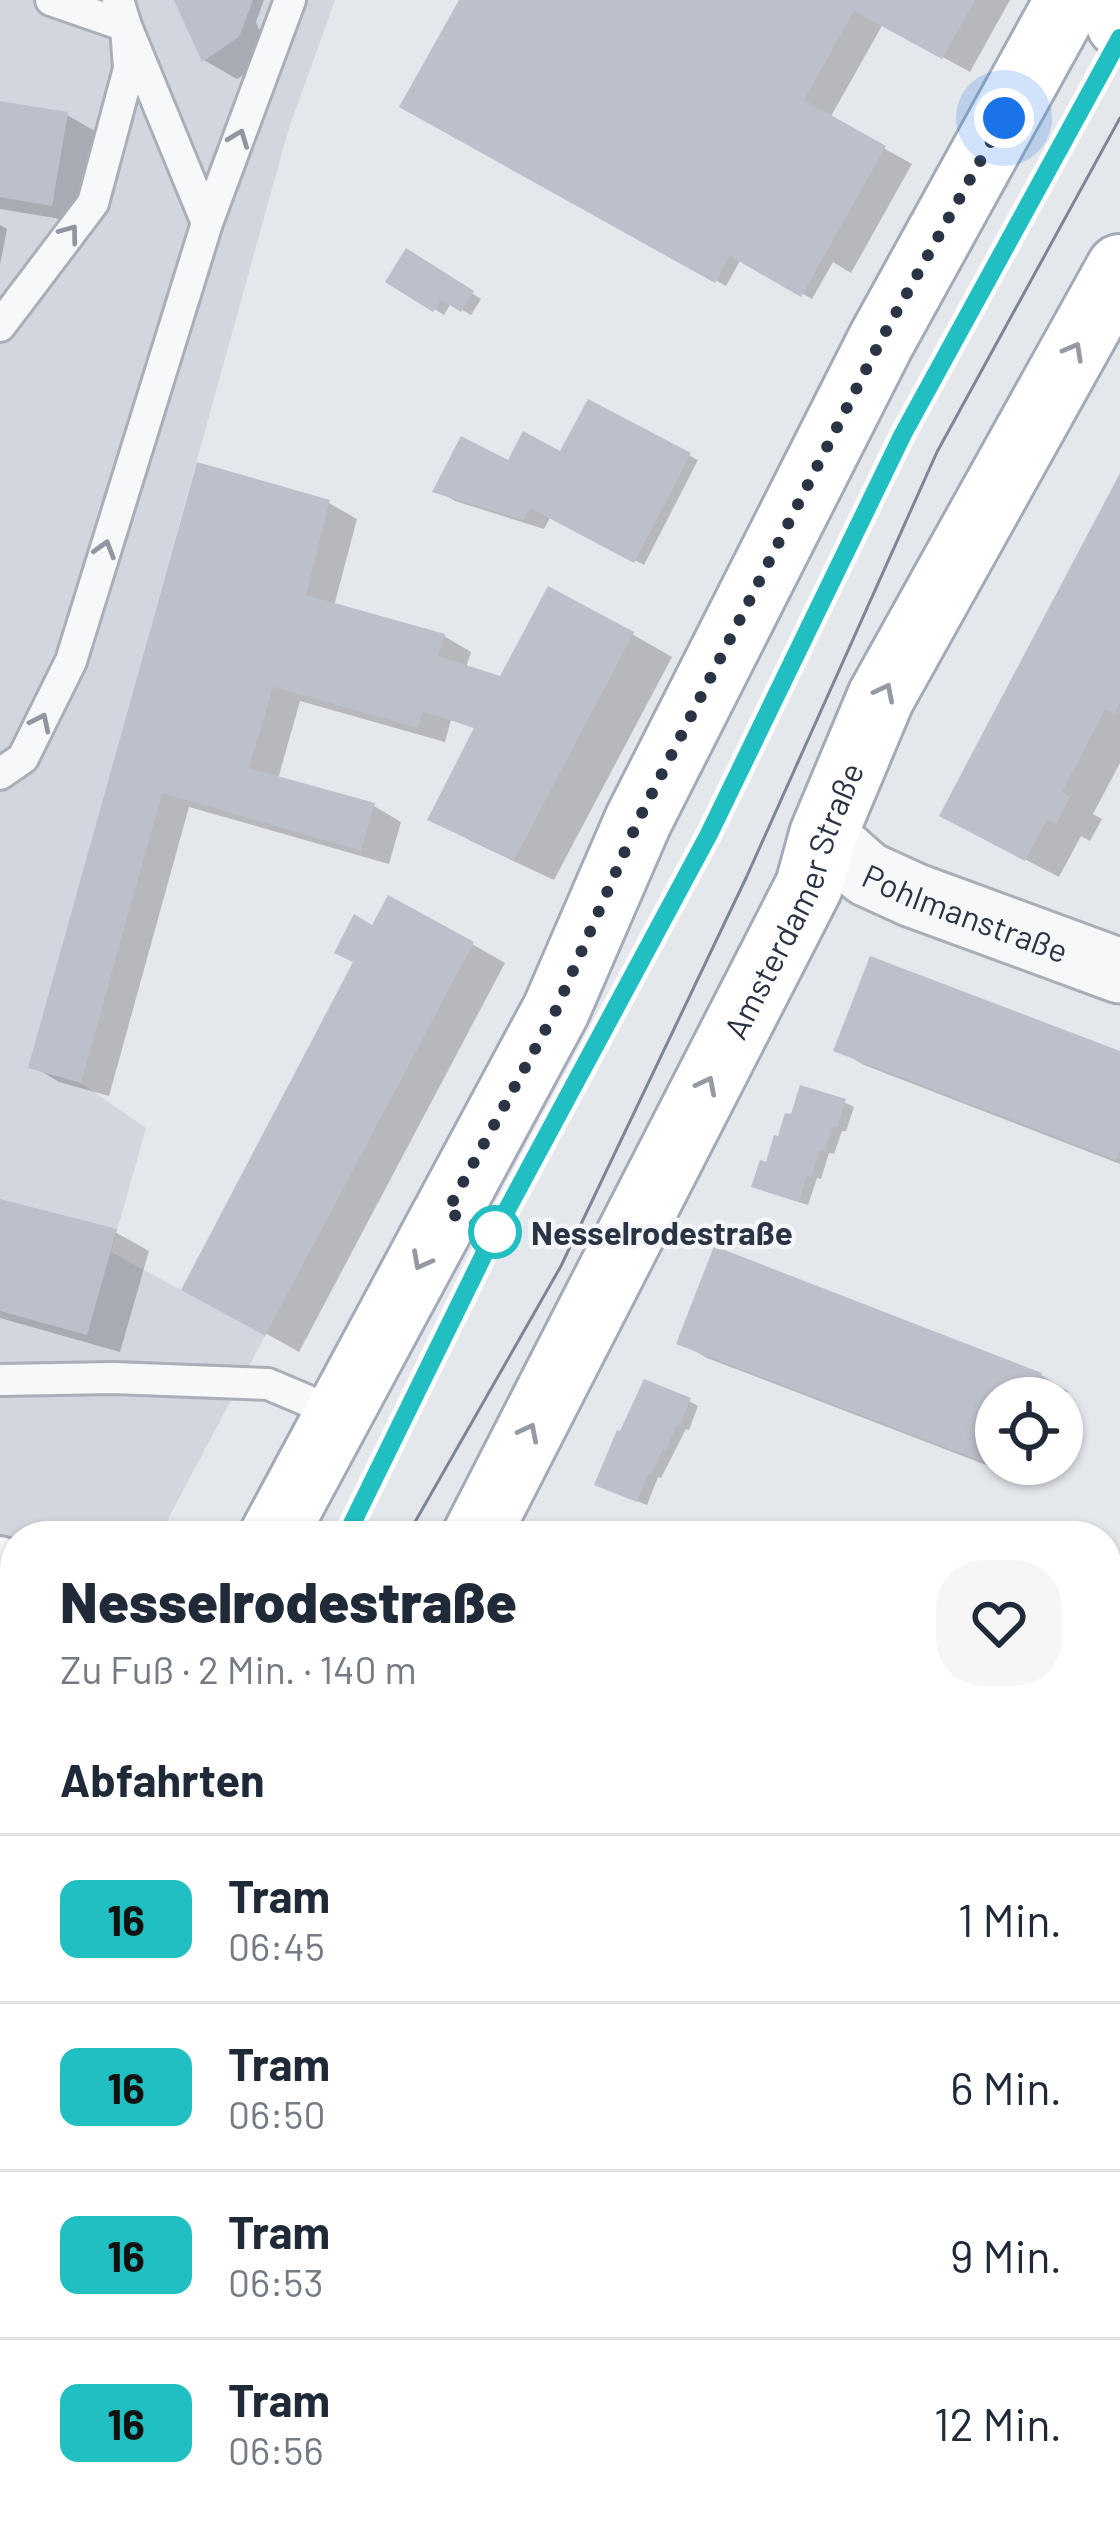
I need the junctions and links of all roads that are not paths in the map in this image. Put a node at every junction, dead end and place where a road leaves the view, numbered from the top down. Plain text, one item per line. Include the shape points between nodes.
1 (51, 0) edge
2 (290, 0) edge
3 (1069, 0) edge
4 (1117, 0) edge
5 (122, 13) edge
6 (1120, 24) edge
7 (207, 223) junction
8 (1120, 268) edge
9 (0, 326) edge
10 (0, 774) edge
11 (823, 836) junction
12 (1120, 971) edge
13 (0, 1380) edge
14 (339, 1414) junction
15 (281, 1521) edge
16 (484, 1521) edge

1 - 5 lane
7 -> 2 lane
3 -> 14 main road via 881,340 638,821 556,1010
4 - 6 main road
5 - 7 lane
9 -> 5 lane via 93,203 129,69
10 -> 7 lane via 23,758 71,661
11 -> 8 main road, Amsterdamer Straße via 881,697
11 - 12 street, Pohlmanstraße via 867,874
16 -> 11 main road, Amsterdamer Straße via 809,886
13 - 14 lane via 268,1384
14 - 15 main road

